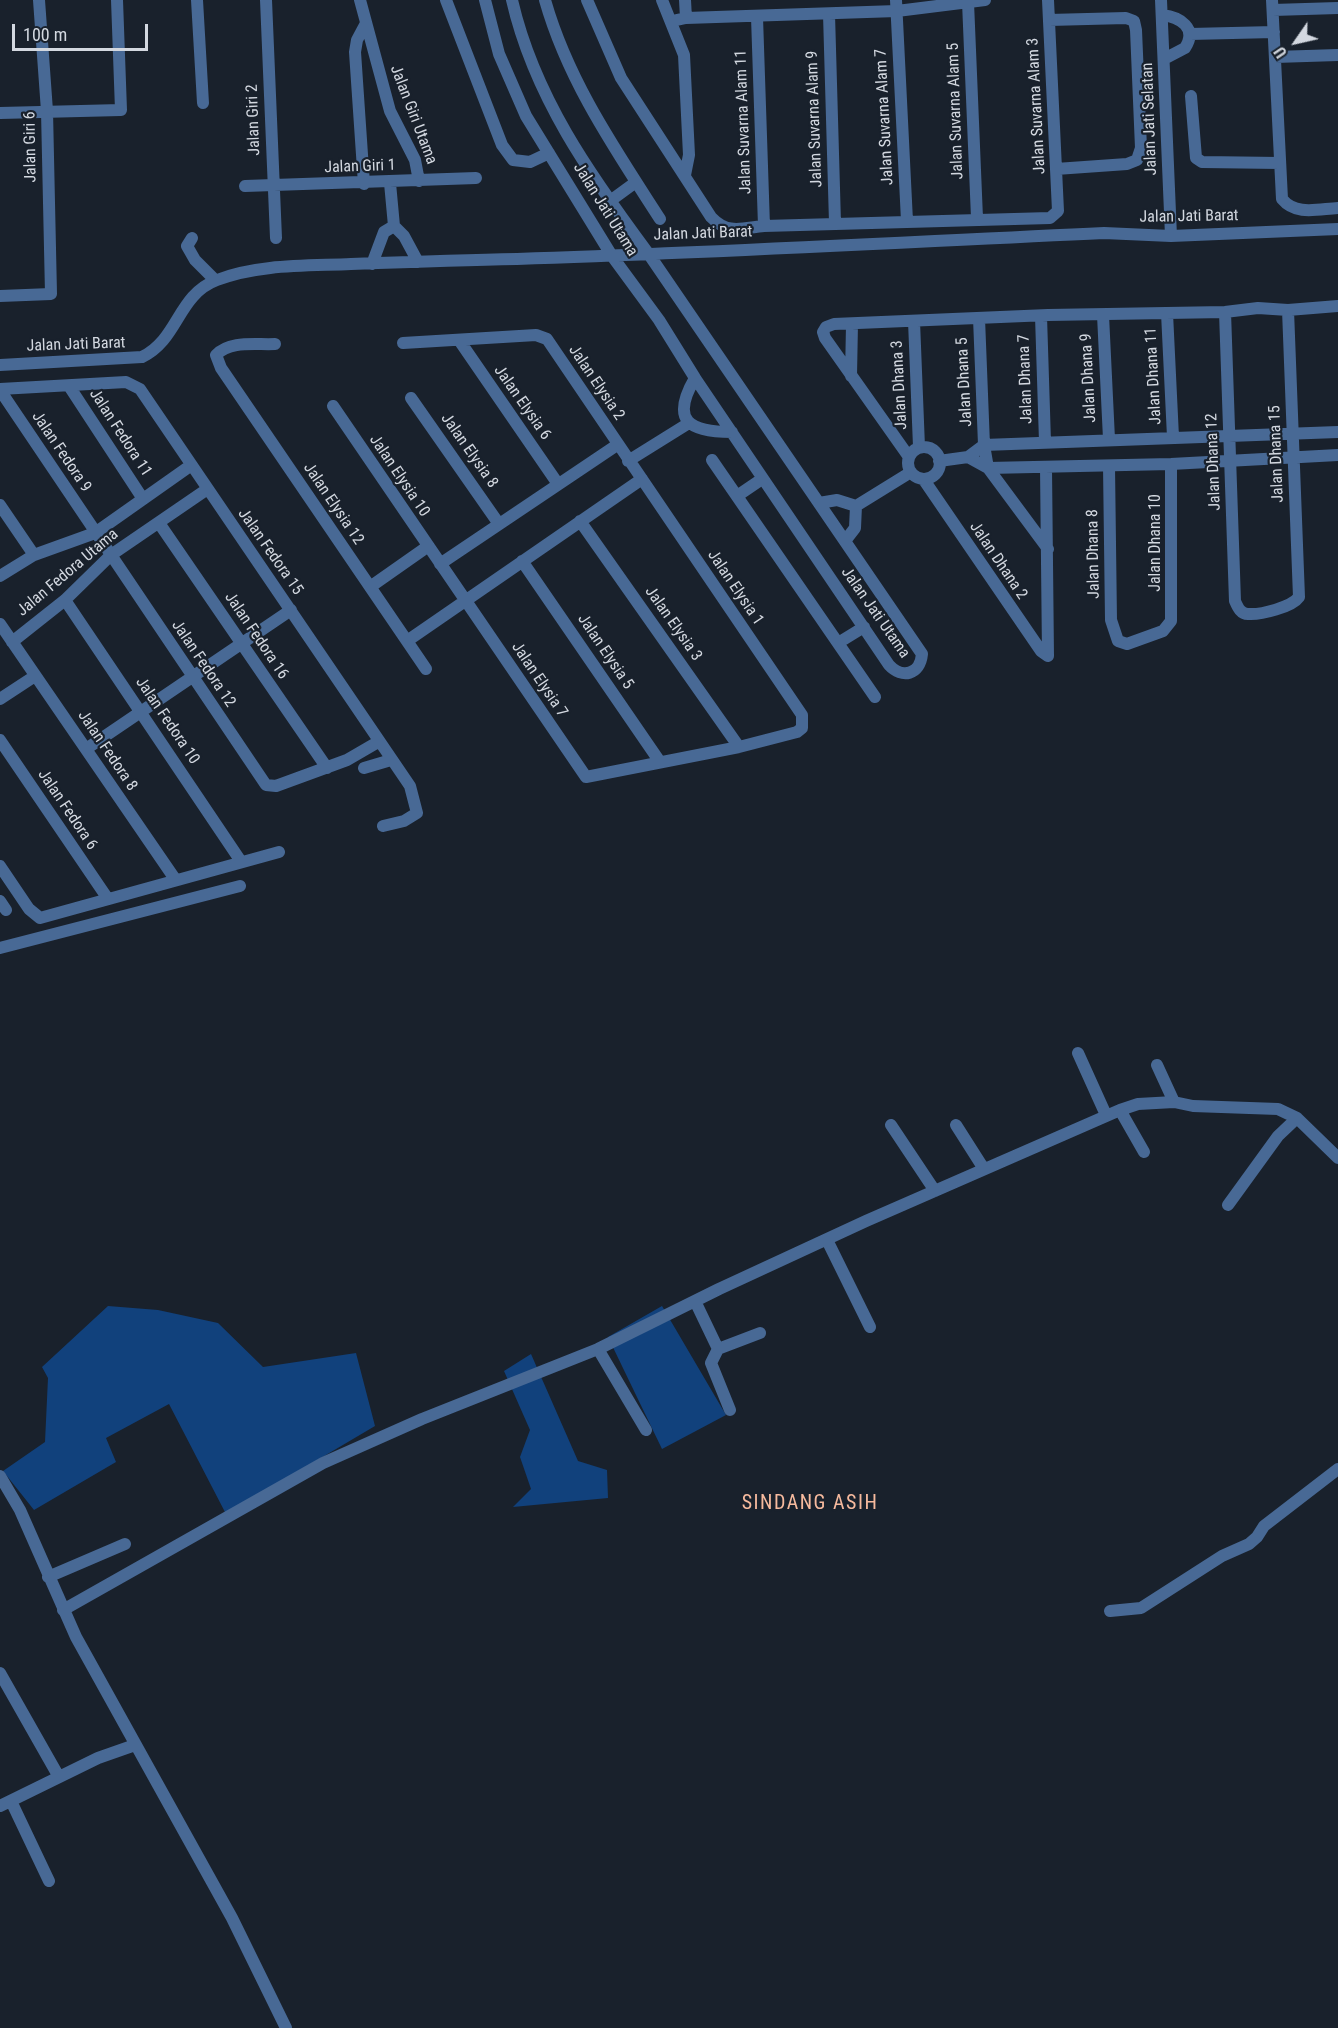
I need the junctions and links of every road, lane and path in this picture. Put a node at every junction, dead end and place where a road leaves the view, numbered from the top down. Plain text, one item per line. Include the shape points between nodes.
1 (39, 0) edge
2 (117, 0) edge
3 (197, 0) edge
4 (266, 0) edge
5 (360, 0) edge
6 (446, 0) edge
7 (485, 0) edge
8 (512, 0) edge
9 (545, 0) edge
10 (587, 0) edge
11 (663, 0) edge
12 (685, 0) edge
13 (985, 0) edge
14 (1048, 0) edge
15 (1161, 0) edge
16 (968, 2) junction
17 (897, 5) edge
18 (1273, 5) edge
19 (1338, 8) edge
20 (829, 14) junction
21 (1162, 15) junction
22 (757, 17) junction
23 (686, 18) junction
24 (1049, 20) junction
25 (672, 21) junction
26 (364, 25) junction
27 (1274, 32) junction
28 (1190, 34) junction
29 (1338, 55) edge
30 (1275, 57) junction
31 (1164, 58) junction
32 (1191, 96) dead end
33 (203, 103) dead end
34 (47, 111) junction
35 (0, 113) edge
36 (549, 153) junction
37 (1280, 164) junction
38 (1056, 169) junction
39 (686, 175) junction
40 (476, 178) dead end
41 (420, 182) junction
42 (636, 182) junction
43 (390, 183) junction
44 (364, 184) junction
45 (245, 186) dead end
46 (273, 186) junction
47 (610, 201) junction
48 (1338, 208) edge
49 (976, 218) junction
50 (660, 219) dead end
51 (907, 221) junction
52 (835, 223) junction
53 (394, 226) junction
54 (764, 226) junction
55 (1338, 230) edge
56 (1172, 236) junction
57 (192, 238) dead end
58 (276, 238) dead end
59 (648, 253) junction
60 (612, 256) junction
61 (418, 262) junction
62 (372, 264) junction
63 (215, 280) junction
64 (0, 296) edge
65 (1338, 306) edge
66 (1288, 310) junction
67 (1225, 312) junction
68 (1167, 313) junction
69 (1102, 315) junction
70 (1041, 316) junction
71 (978, 318) junction
72 (914, 321) junction
73 (852, 324) junction
74 (459, 340) junction
75 (403, 343) dead end
76 (275, 344) dead end
77 (0, 365) edge
78 (852, 376) junction
79 (695, 378) junction
80 (69, 386) junction
81 (0, 390) edge
82 (411, 398) dead end
83 (333, 406) dead end
84 (689, 423) junction
85 (732, 432) junction
86 (1338, 432) edge
87 (1293, 433) junction
88 (1229, 435) junction
89 (1173, 437) junction
90 (1109, 439) junction
91 (1045, 442) junction
92 (617, 445) junction
93 (984, 445) junction
94 (919, 447) junction
95 (1338, 455) edge
96 (909, 457) junction
97 (968, 457) junction
98 (1294, 458) junction
99 (712, 460) dead end
100 (628, 461) junction
101 (939, 461) junction
102 (1230, 461) junction
103 (1172, 464) junction
104 (190, 465) junction
105 (1109, 466) junction
106 (988, 468) junction
107 (1046, 468) junction
108 (911, 472) junction
109 (642, 479) junction
110 (762, 479) junction
111 (924, 480) junction
112 (558, 484) junction
113 (206, 490) junction
114 (737, 496) junction
115 (143, 499) junction
116 (819, 503) junction
117 (0, 505) edge
118 (856, 506) junction
119 (580, 521) junction
120 (159, 523) junction
121 (499, 524) junction
122 (95, 533) junction
123 (845, 541) junction
124 (427, 547) junction
125 (1048, 549) junction
126 (33, 555) junction
127 (111, 555) junction
128 (522, 561) junction
129 (440, 564) junction
130 (0, 576) edge
131 (370, 587) junction
132 (465, 599) junction
133 (64, 600) junction
134 (291, 610) junction
135 (1239, 610) joint
136 (0, 624) edge
137 (864, 627) junction
138 (1118, 640) joint
139 (407, 641) junction
140 (12, 642) junction
141 (838, 643) junction
142 (241, 644) junction
143 (426, 669) dead end
144 (35, 676) junction
145 (190, 676) junction
146 (874, 697) dead end
147 (0, 699) edge
148 (140, 711) junction
149 (0, 740) edge
150 (378, 742) junction
151 (738, 747) junction
152 (86, 749) junction
153 (392, 760) junction
154 (660, 762) junction
155 (327, 768) junction
156 (364, 768) dead end
157 (383, 826) dead end
158 (279, 852) dead end
159 (240, 860) junction
160 (0, 866) edge
161 (175, 879) junction
162 (240, 886) dead end
163 (108, 899) junction
164 (0, 948) edge
165 (1078, 1053) dead end
166 (1156, 1065) dead end
167 (1174, 1102) junction
168 (1120, 1110) junction
169 (1107, 1115) junction
170 (1296, 1118) junction
171 (891, 1125) dead end
172 (957, 1125) dead end
173 (1144, 1152) dead end
174 (1338, 1158) edge
175 (984, 1169) junction
176 (935, 1191) junction
177 (1228, 1205) dead end
178 (827, 1240) junction
179 (695, 1301) junction
180 (870, 1327) dead end
181 (760, 1333) dead end
182 (598, 1349) junction
183 (718, 1349) junction
184 (730, 1410) dead end
185 (646, 1430) dead end
186 (1338, 1469) edge
187 (0, 1476) edge
188 (125, 1544) dead end
189 (48, 1577) junction
190 (63, 1610) junction
191 (1110, 1611) dead end
192 (0, 1672) edge
193 (135, 1744) junction
194 (59, 1777) junction
195 (5, 1803) edge
196 (49, 1881) dead end
197 (286, 2028) edge

1 - 34 street, Jalan Giri 6
2 - 34 street via 121,110
3 - 33 street
4 - 46 street, Jalan Giri 2
5 - 26 street, Jalan Giri Utama
6 - 36 street via 507,152 513,160 530,162
7 - 36 street, Jalan Jati Utama via 499,54 526,116
8 - 47 street, Jalan Jati Utama via 521,38 552,110
9 - 42 street via 556,39 587,104
10 - 39 street via 621,78
11 - 25 street
12 - 23 street
13 - 16 street
14 - 24 street, Jalan Suvarna Alam 3
15 - 21 street, Jalan Jati Selatan
16 - 17 street
16 - 49 street, Jalan Suvarna Alam 5
17 - 20 street
17 - 51 street, Jalan Suvarna Alam 7
18 - 19 street
18 - 27 street
20 - 22 street
20 - 52 street, Jalan Suvarna Alam 9
21 - 28 street via 1182,20
21 - 31 street, Jalan Jati Selatan
22 - 23 street
22 - 54 street, Jalan Suvarna Alam 11
23 - 25 street
24 - 38 street, Jalan Suvarna Alam 3
24 - 38 street via 1126,18 1134,21 1136,30 1140,148 1137,160
25 - 39 street via 684,55 689,155
26 - 41 street, Jalan Giri Utama via 390,111 416,160
26 - 44 street, Jalan Giri Utama via 355,52
27 - 28 street
27 - 30 street
28 - 31 street via 1185,48
29 - 30 street
30 - 37 street
31 - 56 street, Jalan Jati Selatan
32 - 37 street via 1196,158 1202,162
34 - 35 street
34 - 64 street, Jalan Giri 6 via 51,294
36 - 60 street, Jalan Jati Utama
37 - 48 street via 1282,199 1289,207
38 - 49 street, Jalan Suvarna Alam 3 via 1058,211 1050,218
39 - 54 street via 720,227 728,230
40 - 41 street, Jalan Giri 1
41 - 43 street, Jalan Giri 1
42 - 47 street
42 - 50 street
43 - 44 street, Jalan Giri 1
43 - 53 street
44 - 46 street, Jalan Giri 1
45 - 46 street, Jalan Giri 1
46 - 58 street, Jalan Giri 2
47 - 59 street, Jalan Jati Utama
49 - 51 street
51 - 52 street
52 - 54 street
53 - 61 street
53 - 62 street via 384,232
55 - 56 street, Jalan Jati Barat
56 - 59 street, Jalan Jati Barat via 1104,233
57 - 63 street via 187,246 189,253
59 - 60 street, Jalan Jati Barat
59 - 116 street, Jalan Jati Utama
60 - 61 street, Jalan Jati Barat
60 - 79 street, Jalan Jati Utama
61 - 62 street, Jalan Jati Barat
62 - 63 street, Jalan Jati Barat via 295,266
63 - 77 street, Jalan Jati Barat via 188,299 170,333 150,354 135,359
65 - 66 street
66 - 67 street
66 - 87 street, Jalan Dhana 15
67 - 68 street
67 - 88 street, Jalan Dhana 12
68 - 69 street
68 - 89 street, Jalan Dhana 11
69 - 70 street
69 - 90 street, Jalan Dhana 9
70 - 71 street
70 - 91 street, Jalan Dhana 7
71 - 72 street
71 - 93 street, Jalan Dhana 5
72 - 73 street
72 - 94 street, Jalan Dhana 3
73 - 78 street
73 - 78 street via 834,324 823,332
74 - 75 street
74 - 92 street, Jalan Elysia 2 via 536,335 547,339
74 - 112 street, Jalan Elysia 6
76 - 131 street, Jalan Elysia 12 via 232,345 216,355 221,368
78 - 96 street
79 - 84 street via 684,404
79 - 85 street, Jalan Jati Utama
80 - 81 street
80 - 104 street, Jalan Fedora 15 via 133,383 146,396
80 - 115 street, Jalan Fedora 11
81 - 122 street, Jalan Fedora 9
82 - 121 street, Jalan Elysia 8
83 - 124 street, Jalan Elysia 10
84 - 85 street via 707,432
84 - 100 street
85 - 110 street, Jalan Jati Utama
86 - 87 street
87 - 88 street
87 - 98 street, Jalan Dhana 15
88 - 89 street
88 - 102 street, Jalan Dhana 12
89 - 90 street
90 - 91 street
91 - 93 street
92 - 100 street, Jalan Elysia 2
92 - 112 street
93 - 97 street
93 - 106 street, Jalan Dhana 5
94 - 96 street
94 - 101 street via 936,453
95 - 98 street
96 - 108 street
97 - 101 street
97 - 106 street
98 - 102 street
98 - 135 street, Jalan Dhana 15 via 1299,597 1283,607 1247,614
99 - 114 street
100 - 109 street, Jalan Elysia 1
101 - 111 street via 937,470
102 - 103 street
102 - 135 street, Jalan Dhana 12 via 1235,602
103 - 105 street
103 - 138 street, Jalan Dhana 10 via 1172,621 1163,631 1127,644
104 - 113 street, Jalan Fedora 15
104 - 115 street, Jalan Fedora Utama
105 - 107 street
105 - 138 street, Jalan Dhana 8 via 1112,620
106 - 107 street
106 - 125 street
107 - 125 street
108 - 111 street
108 - 118 street
109 - 119 street
109 - 151 street, Jalan Elysia 1 via 802,715 802,728 797,732
110 - 114 street
110 - 137 street, Jalan Jati Utama
111 - 125 street, Jalan Dhana 2 via 1016,617 1048,656
112 - 121 street
113 - 120 street, Jalan Fedora Utama
113 - 134 street, Jalan Fedora 15
114 - 141 street
115 - 122 street, Jalan Fedora Utama
116 - 118 street via 837,500
116 - 123 street, Jalan Jati Utama
117 - 126 street
118 - 123 street via 855,528
119 - 128 street
119 - 151 street, Jalan Elysia 3
120 - 127 street, Jalan Fedora Utama
120 - 142 street, Jalan Fedora 16
121 - 129 street
122 - 126 street, Jalan Fedora Utama
122 - 127 street, Jalan Fedora 9
123 - 137 street, Jalan Jati Utama via 922,654 921,662 914,671 897,673
124 - 129 street, Jalan Elysia 10
124 - 131 street
126 - 130 street, Jalan Fedora Utama
127 - 133 street, Jalan Fedora Utama
127 - 145 street, Jalan Fedora 12
128 - 132 street
128 - 154 street, Jalan Elysia 5
129 - 132 street, Jalan Elysia 7
131 - 139 street, Jalan Elysia 12
132 - 139 street
132 - 154 street, Jalan Elysia 7 via 586,777
133 - 140 street, Jalan Fedora Utama
133 - 148 street, Jalan Fedora 10
134 - 142 street
134 - 150 street, Jalan Fedora 15
136 - 140 street, Jalan Fedora 8
137 - 141 street
139 - 143 street, Jalan Elysia 12
140 - 144 street, Jalan Fedora 8
141 - 146 street
142 - 145 street
142 - 155 street, Jalan Fedora 16
144 - 147 street
144 - 152 street, Jalan Fedora 8
145 - 148 street
145 - 155 street, Jalan Fedora 12 via 266,785 271,787
148 - 152 street
148 - 159 street, Jalan Fedora 10
149 - 163 street, Jalan Fedora 6
150 - 153 street, Jalan Fedora 15
150 - 155 street
151 - 154 street
152 - 161 street, Jalan Fedora 8
153 - 156 street
153 - 157 street, Jalan Fedora 15 via 410,786 417,813
158 - 159 street
159 - 161 street
160 - 163 street via 40,918
161 - 163 street
162 - 164 street
165 - 169 street
166 - 167 street
167 - 168 street via 1138,1104
167 - 170 street via 1278,1109
168 - 169 street
168 - 173 street
169 - 175 street
170 - 174 street
170 - 177 street via 1278,1136
171 - 176 street
172 - 175 street
175 - 176 street
176 - 178 street
178 - 179 street
178 - 180 street
179 - 182 street
179 - 183 street
181 - 183 street
182 - 185 street
182 - 190 street via 322,1463
183 - 184 street via 711,1363
186 - 191 street via 1263,1526 1249,1544 1222,1556 1141,1608
187 - 189 street via 20,1510
188 - 189 street
189 - 190 street
190 - 193 street
192 - 194 street
193 - 194 street
193 - 197 street via 232,1918
194 - 195 street
195 - 196 street

